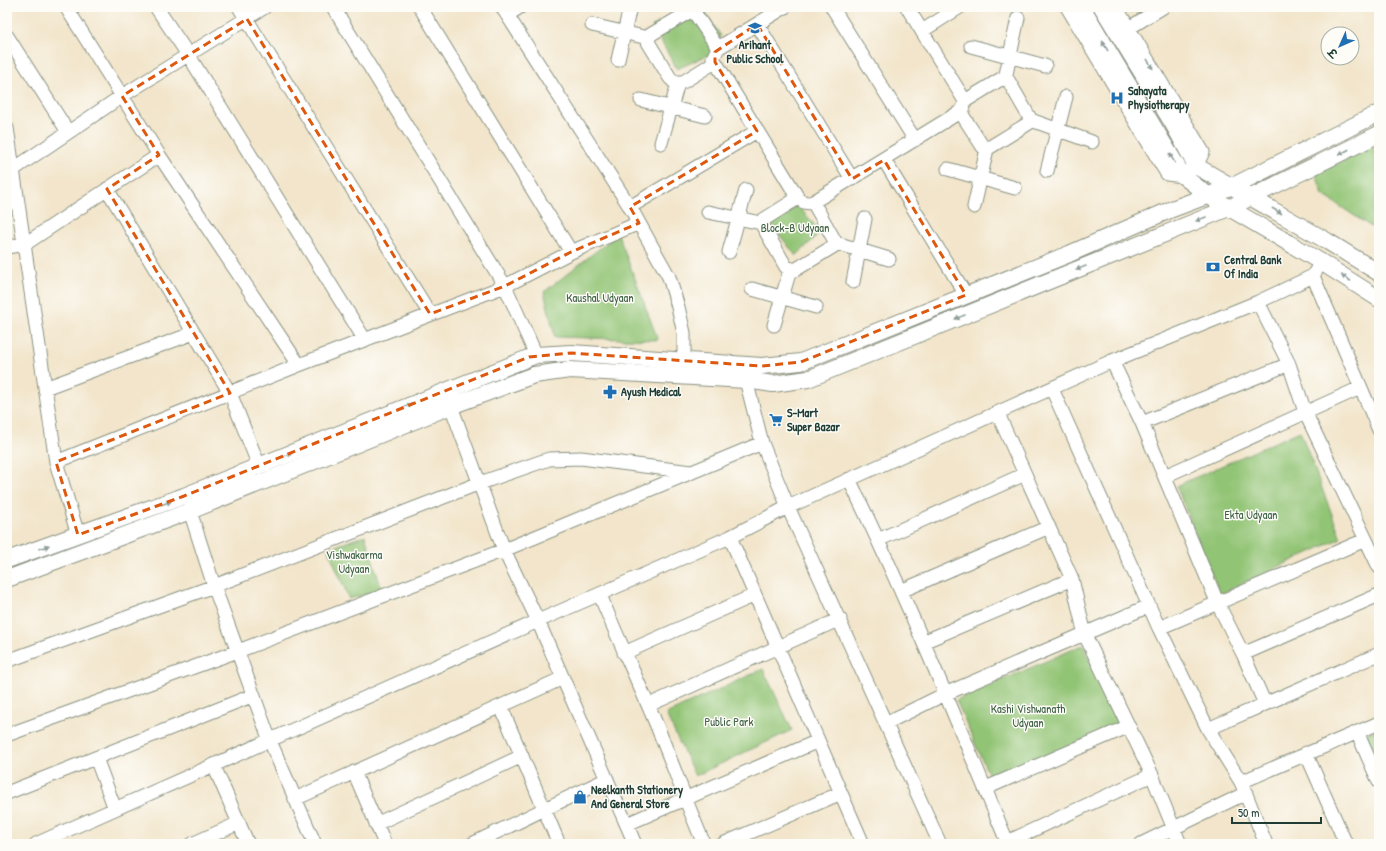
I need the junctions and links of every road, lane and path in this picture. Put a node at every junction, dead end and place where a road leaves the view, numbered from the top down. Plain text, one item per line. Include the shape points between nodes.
1 (66, 7) edge
2 (156, 7) edge
3 (239, 7) edge
4 (265, 7) edge
5 (334, 7) edge
6 (420, 7) edge
7 (520, 7) edge
8 (630, 7) edge
9 (785, 7) edge
10 (832, 7) edge
11 (907, 7) edge
12 (960, 7) edge
13 (1067, 7) edge
14 (1082, 7) edge
15 (1163, 7) edge
16 (1114, 8) edge
17 (694, 9) edge
18 (504, 11) edge
19 (247, 18) junction
20 (1018, 18) dead end
21 (757, 24) junction
22 (592, 25) dead end
23 (1129, 28) junction
24 (922, 31) junction
25 (624, 32) junction
26 (7, 36) edge
27 (648, 38) junction
28 (971, 46) dead end
29 (718, 48) junction
30 (188, 56) junction
31 (1010, 56) junction
32 (618, 60) dead end
33 (715, 62) junction
34 (1045, 66) dead end
35 (1005, 79) junction
36 (678, 83) junction
37 (122, 96) junction
38 (1066, 97) dead end
39 (641, 100) dead end
40 (671, 107) junction
41 (963, 107) junction
42 (1379, 113) edge
43 (705, 116) dead end
44 (1031, 120) junction
45 (7, 128) edge
46 (1058, 130) junction
47 (757, 131) junction
48 (68, 132) junction
49 (1379, 134) edge
50 (915, 140) junction
51 (1092, 142) dead end
52 (661, 143) dead end
53 (987, 149) junction
54 (159, 155) junction
55 (884, 160) junction
56 (1196, 166) junction
57 (14, 169) junction
58 (948, 169) dead end
59 (1047, 171) dead end
60 (1183, 176) junction
61 (981, 178) junction
62 (852, 179) junction
63 (1233, 186) junction
64 (1015, 188) dead end
65 (107, 189) junction
66 (746, 190) dead end
67 (1209, 196) junction
68 (798, 198) junction
69 (1254, 198) junction
70 (814, 202) junction
71 (630, 206) junction
72 (974, 207) dead end
73 (1231, 208) junction
74 (708, 212) dead end
75 (739, 218) junction
76 (865, 219) dead end
77 (640, 223) junction
78 (761, 223) junction
79 (836, 243) junction
80 (25, 244) junction
81 (7, 247) edge
82 (859, 250) junction
83 (571, 252) junction
84 (730, 252) dead end
85 (889, 259) dead end
86 (1321, 262) junction
87 (790, 270) junction
88 (1379, 273) edge
89 (1313, 276) junction
90 (853, 282) dead end
91 (505, 286) junction
92 (752, 289) dead end
93 (966, 295) junction
94 (782, 298) junction
95 (1379, 299) edge
96 (1258, 302) junction
97 (816, 307) dead end
98 (430, 314) junction
99 (774, 325) dead end
100 (194, 333) junction
101 (365, 340) junction
102 (536, 355) junction
103 (1112, 361) junction
104 (684, 362) junction
105 (1289, 364) junction
106 (299, 365) junction
107 (746, 380) junction
108 (45, 388) junction
109 (1360, 388) junction
110 (1052, 389) junction
111 (230, 393) junction
112 (451, 406) junction
113 (1305, 412) junction
114 (998, 414) junction
115 (1142, 423) junction
116 (1379, 430) edge
117 (762, 443) junction
118 (56, 462) junction
119 (259, 466) junction
120 (693, 472) junction
121 (1025, 474) junction
122 (1165, 476) junction
123 (849, 479) junction
124 (480, 483) junction
125 (788, 507) junction
126 (190, 511) junction
127 (1049, 527) junction
128 (78, 535) junction
129 (730, 538) junction
130 (878, 540) junction
131 (1365, 540) junction
132 (504, 550) junction
133 (7, 560) edge
134 (1379, 567) edge
135 (7, 579) edge
136 (1072, 579) junction
137 (214, 586) junction
138 (901, 591) junction
139 (600, 595) junction
140 (755, 595) junction
141 (1379, 595) edge
142 (1218, 604) junction
143 (1149, 606) junction
144 (840, 619) junction
145 (538, 621) junction
146 (1158, 628) junction
147 (1085, 636) junction
148 (923, 642) junction
149 (777, 647) junction
150 (238, 651) junction
151 (624, 653) junction
152 (1243, 654) junction
153 (1379, 654) edge
154 (7, 661) edge
155 (563, 678) junction
156 (945, 694) junction
157 (254, 695) junction
158 (1265, 704) junction
159 (649, 705) junction
160 (501, 708) junction
161 (1379, 722) edge
162 (886, 723) junction
163 (1127, 727) junction
164 (1208, 729) junction
165 (1357, 732) junction
166 (7, 735) edge
167 (270, 741) junction
168 (818, 742) junction
169 (1306, 753) junction
170 (522, 756) junction
171 (96, 758) junction
172 (214, 766) junction
173 (354, 772) junction
174 (1152, 775) junction
175 (607, 779) junction
176 (1379, 782) edge
177 (986, 788) junction
178 (1244, 788) junction
179 (840, 792) junction
180 (7, 794) edge
181 (295, 799) junction
182 (685, 800) junction
183 (115, 809) junction
184 (545, 810) junction
185 (239, 823) junction
186 (376, 824) junction
187 (626, 824) junction
188 (1174, 829) junction
189 (1007, 843) edge
190 (36, 844) edge
191 (192, 844) edge
192 (248, 844) edge
193 (315, 844) edge
194 (385, 844) edge
195 (472, 844) edge
196 (559, 844) edge
197 (635, 844) edge
198 (704, 844) edge
199 (723, 844) edge
200 (863, 844) edge
201 (940, 844) edge
202 (1141, 844) edge
203 (1180, 844) edge
204 (1266, 844) edge
205 (1346, 844) edge

1 - 37 street
2 - 30 street
3 - 19 street
4 - 19 street
5 - 91 street
6 - 83 street
7 - 18 street
8 - 25 street
9 - 21 street
10 - 50 street
11 - 24 street
12 - 24 street
13 - 60 street via 1167,174
60 -> 14 main road
15 - 23 street
16 - 23 street
16 - 56 main road
17 - 27 street
17 - 29 street
18 - 71 street
19 - 30 street
19 - 98 street
20 - 31 street
21 - 29 street
21 - 62 street
22 - 25 street
23 -> 56 street via 1203,152
24 - 41 street
25 - 27 street
25 - 32 street
26 - 48 street
27 - 36 street via 670,78
28 - 31 street
29 - 33 street via 713,58
30 - 37 street
30 - 101 street
31 - 34 street
31 - 35 street
33 - 36 street
33 - 47 street
35 - 41 street via 1001,79
35 - 44 street
36 - 40 street
37 - 48 street
37 - 54 street
38 - 46 street
39 - 40 street
40 - 43 street
40 - 52 street
41 - 50 street
41 - 53 street via 983,147
42 - 63 main road
44 - 46 street
44 - 53 street
45 - 57 street
46 - 51 street
46 - 59 street
47 - 68 street
47 - 71 street
48 - 57 street
49 -> 69 main road
50 - 55 street
53 - 61 street
54 - 65 street
54 - 106 street
55 - 62 street
55 - 93 street
56 - 60 street
56 - 63 main road
57 - 80 street
58 - 61 street
60 - 67 main road
61 - 64 street
61 - 72 street
62 - 70 street
63 - 67 main road
63 - 69 main road
65 - 80 street
65 - 100 street
66 - 75 street
67 - 73 main road
67 - 93 main road
68 - 70 street via 806,203
68 - 78 street
69 - 73 main road
69 -> 88 main road
70 - 79 street
71 - 77 street
73 - 86 main road
73 -> 107 main road via 808,379 773,384
74 - 75 street
75 - 78 street
75 - 84 street
76 - 82 street
77 - 83 street
77 - 104 street via 669,277 684,333
78 - 87 street
79 - 82 street
79 - 87 street via 795,270
80 - 81 street
80 - 108 street
82 - 85 street
82 - 90 street
83 - 91 street
86 - 89 street
95 -> 86 main road
87 - 94 street
89 - 96 street
89 - 109 street
91 - 98 street
91 - 102 street
92 - 94 street
93 - 104 main road via 801,362 762,366
94 - 97 street
94 - 99 street
96 - 103 street
96 - 105 street
98 - 101 street
100 - 108 street
100 - 111 street
101 - 106 street
102 - 104 main road via 571,353
119 -> 102 main road
103 - 110 street
103 - 115 street
105 - 113 street
105 - 115 street
106 - 111 street
107 - 112 main road via 570,370 534,374
107 - 117 street
108 - 118 street
109 - 113 street
109 - 116 street
110 - 114 street
110 - 143 street
111 - 118 street
111 - 119 street
112 - 124 street
112 - 126 main road
113 - 122 street
113 - 131 street
114 - 121 street
114 - 123 street
115 - 122 street
117 - 120 street
117 - 125 street
118 - 128 street
128 -> 119 main road
120 - 124 street via 581,458 549,459
120 - 132 street
121 - 127 street
121 - 130 street
122 - 142 street
123 - 125 street
123 - 130 street
124 - 132 street
124 - 137 street
125 - 129 street
125 - 144 street
126 - 135 main road
126 - 137 street
127 - 136 street
127 - 138 street
133 -> 128 main road
129 - 139 street
129 - 140 street
130 - 138 street
131 - 134 street
131 - 142 street
132 - 145 street
132 - 150 street
136 - 147 street
136 - 148 street
137 - 150 street
137 - 154 street
138 - 148 street
139 - 145 street
139 - 151 street
140 - 149 street
140 - 151 street
141 - 152 street
142 - 146 street
142 - 152 street
143 - 146 street
143 - 147 street
144 - 149 street
144 - 162 street
145 - 155 street
145 - 167 street
146 - 164 street
147 - 156 street
147 - 163 street
148 - 156 street
149 - 159 street
149 - 168 street
150 - 157 street
150 - 166 street
151 - 159 street
152 - 158 street
153 - 158 street
155 - 160 street
155 - 175 street
156 - 162 street
156 - 177 street
157 - 167 street
157 - 171 street
158 - 164 street
159 - 182 street
160 - 170 street
160 - 173 street
161 - 165 street
162 - 201 street
163 - 174 street
163 - 177 street
164 - 178 street
165 - 169 street
165 - 176 street
167 - 172 street
167 - 181 street
168 - 179 street
168 - 182 street
169 - 178 street
169 - 205 street
170 - 184 street
170 - 186 street
171 - 180 street
171 - 183 street
172 - 183 street
172 - 185 street
173 - 181 street
173 - 186 street
174 - 188 street
174 - 189 street
175 - 184 street
175 - 187 street
177 - 189 street
178 - 188 street
178 - 204 street
179 - 199 street
179 - 200 street
181 - 193 street
182 - 187 street
182 - 198 street
183 - 190 street
184 - 195 street
184 - 196 street
185 - 191 street
185 - 192 street
186 - 194 street
187 - 197 street
188 - 202 street
188 - 203 street

